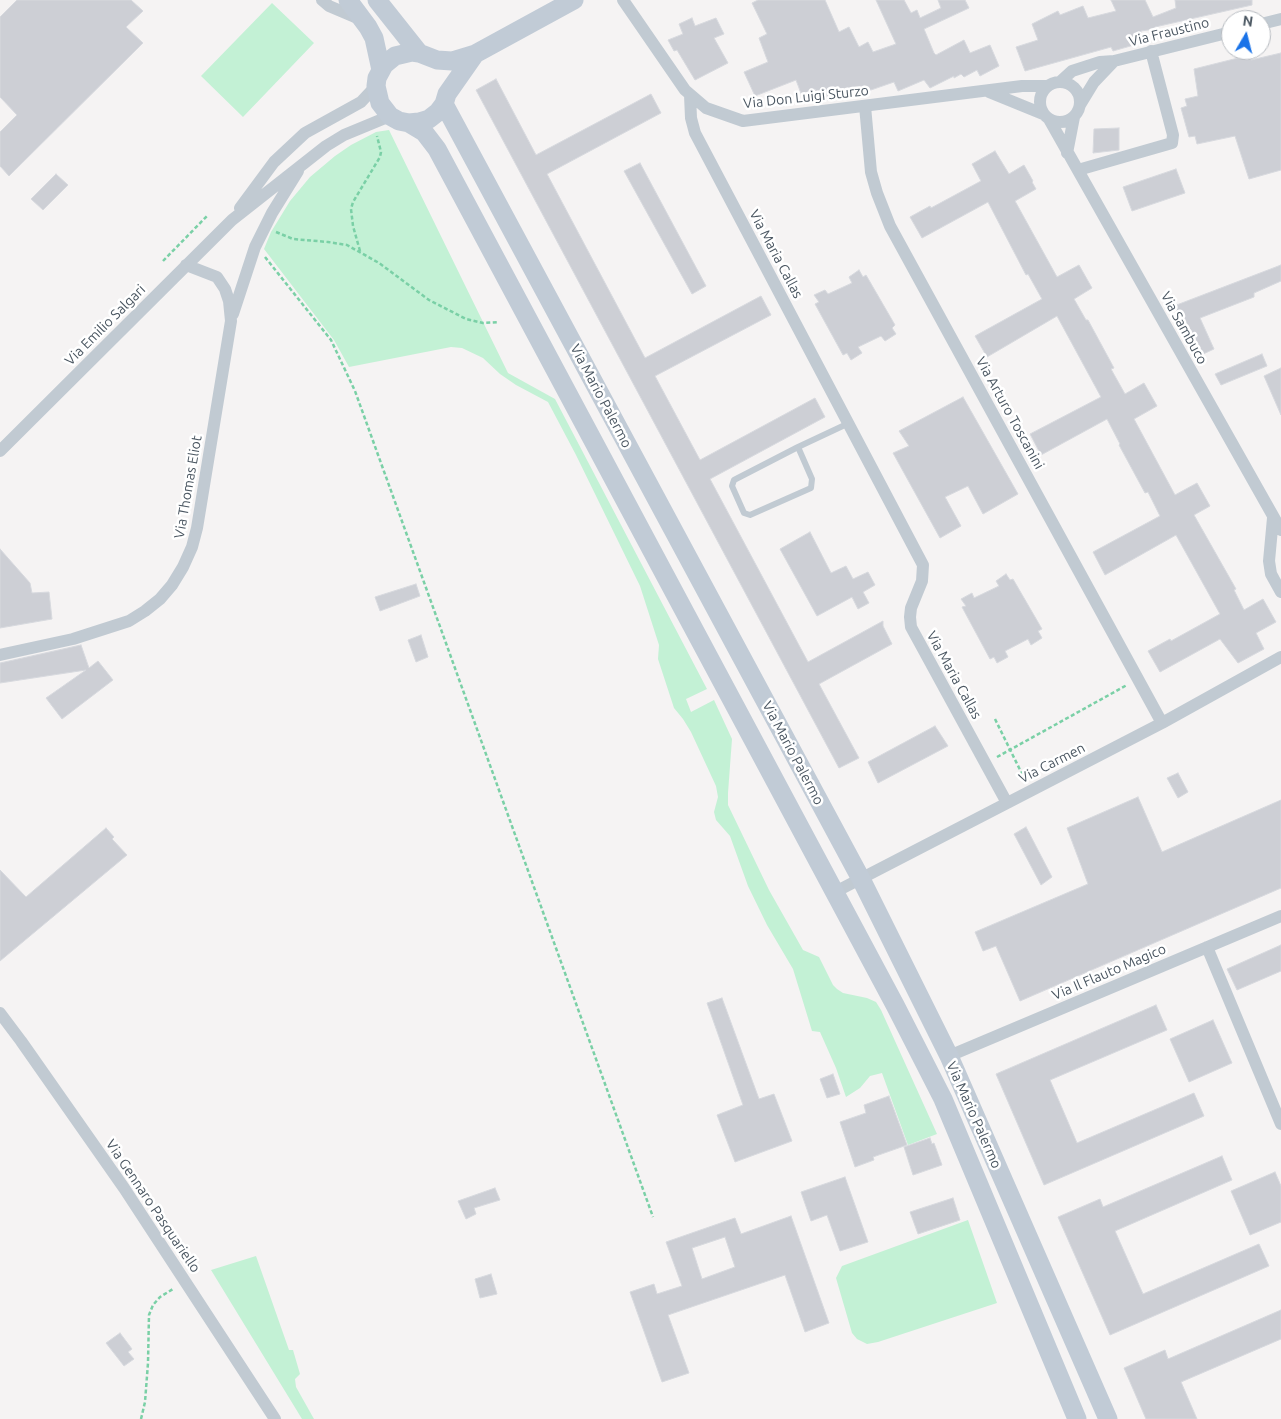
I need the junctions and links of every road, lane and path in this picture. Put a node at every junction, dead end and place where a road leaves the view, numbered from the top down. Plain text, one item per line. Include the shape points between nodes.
1 (322, 0) edge
2 (348, 0) edge
3 (377, 0) edge
4 (574, 0) edge
5 (623, 0) edge
6 (364, 22) junction
7 (1221, 34) edge
8 (1151, 51) junction
9 (475, 54) junction
10 (424, 55) junction
11 (1114, 61) junction
12 (378, 78) junction
13 (1054, 84) junction
14 (987, 91) junction
15 (690, 95) junction
16 (446, 99) junction
17 (865, 106) junction
18 (1077, 111) junction
19 (390, 116) junction
20 (1046, 116) junction
21 (409, 123) junction
22 (371, 124) junction
23 (1067, 153) junction
24 (303, 164) junction
25 (1078, 170) junction
26 (207, 216) dead end
27 (232, 220) junction
28 (266, 226) junction
29 (255, 247) junction
30 (360, 252) junction
31 (163, 261) dead end
32 (186, 265) junction
33 (231, 321) junction
34 (499, 322) dead end
35 (847, 424) junction
36 (798, 447) junction
37 (0, 451) edge
38 (1273, 518) junction
39 (1281, 530) edge
40 (1281, 592) edge
41 (0, 655) edge
42 (1281, 657) edge
43 (1138, 679) junction
44 (995, 719) dead end
45 (1162, 723) junction
46 (1010, 750) junction
47 (985, 763) junction
48 (1030, 791) junction
49 (1007, 803) junction
50 (861, 878) junction
51 (834, 892) junction
52 (1281, 916) edge
53 (1207, 947) junction
54 (0, 1014) edge
55 (949, 1056) junction
56 (1281, 1124) edge
57 (653, 1216) dead end
58 (185, 1281) junction
59 (141, 1419) edge
60 (275, 1419) edge
61 (1077, 1419) edge
62 (1108, 1419) edge

1 - 6 street
2 - 6 street
3 - 10 street
4 - 9 street
5 - 15 street, Via Don Luigi Sturzo
6 - 12 street via 374,38
7 - 8 street, Via Fraustino
8 - 11 street, Via Fraustino
8 - 25 street via 1173,135 1172,143
9 - 10 street via 452,61
9 - 16 street
10 - 12 street via 405,52 396,56 389,60
10 - 16 street via 439,64 445,74
11 - 13 street, Via Fraustino via 1072,71
11 - 18 street, Via Fraustino via 1094,82
12 - 19 street via 380,103
12 - 27 street, Via Emilio Salgari via 361,102 306,133 274,162
13 - 14 street, Via Don Luigi Sturzo
13 - 18 street via 1073,87 1080,98
13 - 20 street via 1040,96 1040,108
14 - 17 street, Via Don Luigi Sturzo
14 - 20 street, Via Don Luigi Sturzo
15 - 17 street, Via Don Luigi Sturzo via 706,108 743,120
15 - 35 street, Via Maria Callas via 695,133
16 - 21 street via 429,119
16 - 50 street, Via Mario Palermo
17 - 43 street, Via Arturo Toscanini via 872,172 890,226
18 - 20 street via 1062,122
18 - 23 street
19 - 21 street
19 - 22 street, Via Emilio Salgari
20 - 23 street, Via Sambuco
21 - 51 street, Via Mario Palermo via 424,132 437,148
22 - 24 street, Via Emilio Salgari via 344,134
22 - 30 path via 381,152 351,209
23 - 25 street, Via Sambuco
24 - 27 street, Via Emilio Salgari
24 - 28 street, Via Thomas Eliot
25 - 38 street, Via Sambuco
26 - 31 path
27 - 32 street, Via Emilio Salgari
28 - 29 street, Via Thomas Eliot
28 - 30 path via 293,239 347,245
29 - 33 street, Via Thomas Eliot
29 - 57 path via 331,340 354,391
30 - 34 path via 430,300 466,319
32 - 33 street, Via Thomas Eliot via 217,277 230,301
32 - 37 street, Via Emilio Salgari
33 - 41 street, Via Thomas Eliot via 197,528 184,567 172,585 160,599 129,621 73,639
35 - 36 lane
35 - 47 street, Via Maria Callas via 923,565 922,581 911,608 912,627
36 - 36 lane via 733,481 732,486 744,513 750,514 811,488 812,479
38 - 39 street, Via Sambuco
38 - 40 street via 1269,562 1271,574
42 - 45 street, Via Carmen
43 - 45 street, Via Arturo Toscanini
43 - 46 path
44 - 46 path
45 - 48 street, Via Carmen
46 - 47 path
46 - 48 path
47 - 49 street, Via Maria Callas
48 - 49 street, Via Carmen
49 - 50 street, Via Carmen
50 - 51 street, Via Carmen
50 - 55 street, Via Mario Palermo
51 - 61 street, Via Mario Palermo via 944,1099
52 - 53 street, Via Il Flauto Magico
53 - 55 street, Via Il Flauto Magico
53 - 56 street
54 - 58 street, Via Gennaro Pasquariello via 124,1188
55 - 62 street, Via Mario Palermo
58 - 59 path via 160,1297 149,1315 148,1363
58 - 60 street, Via Gennaro Pasquariello

